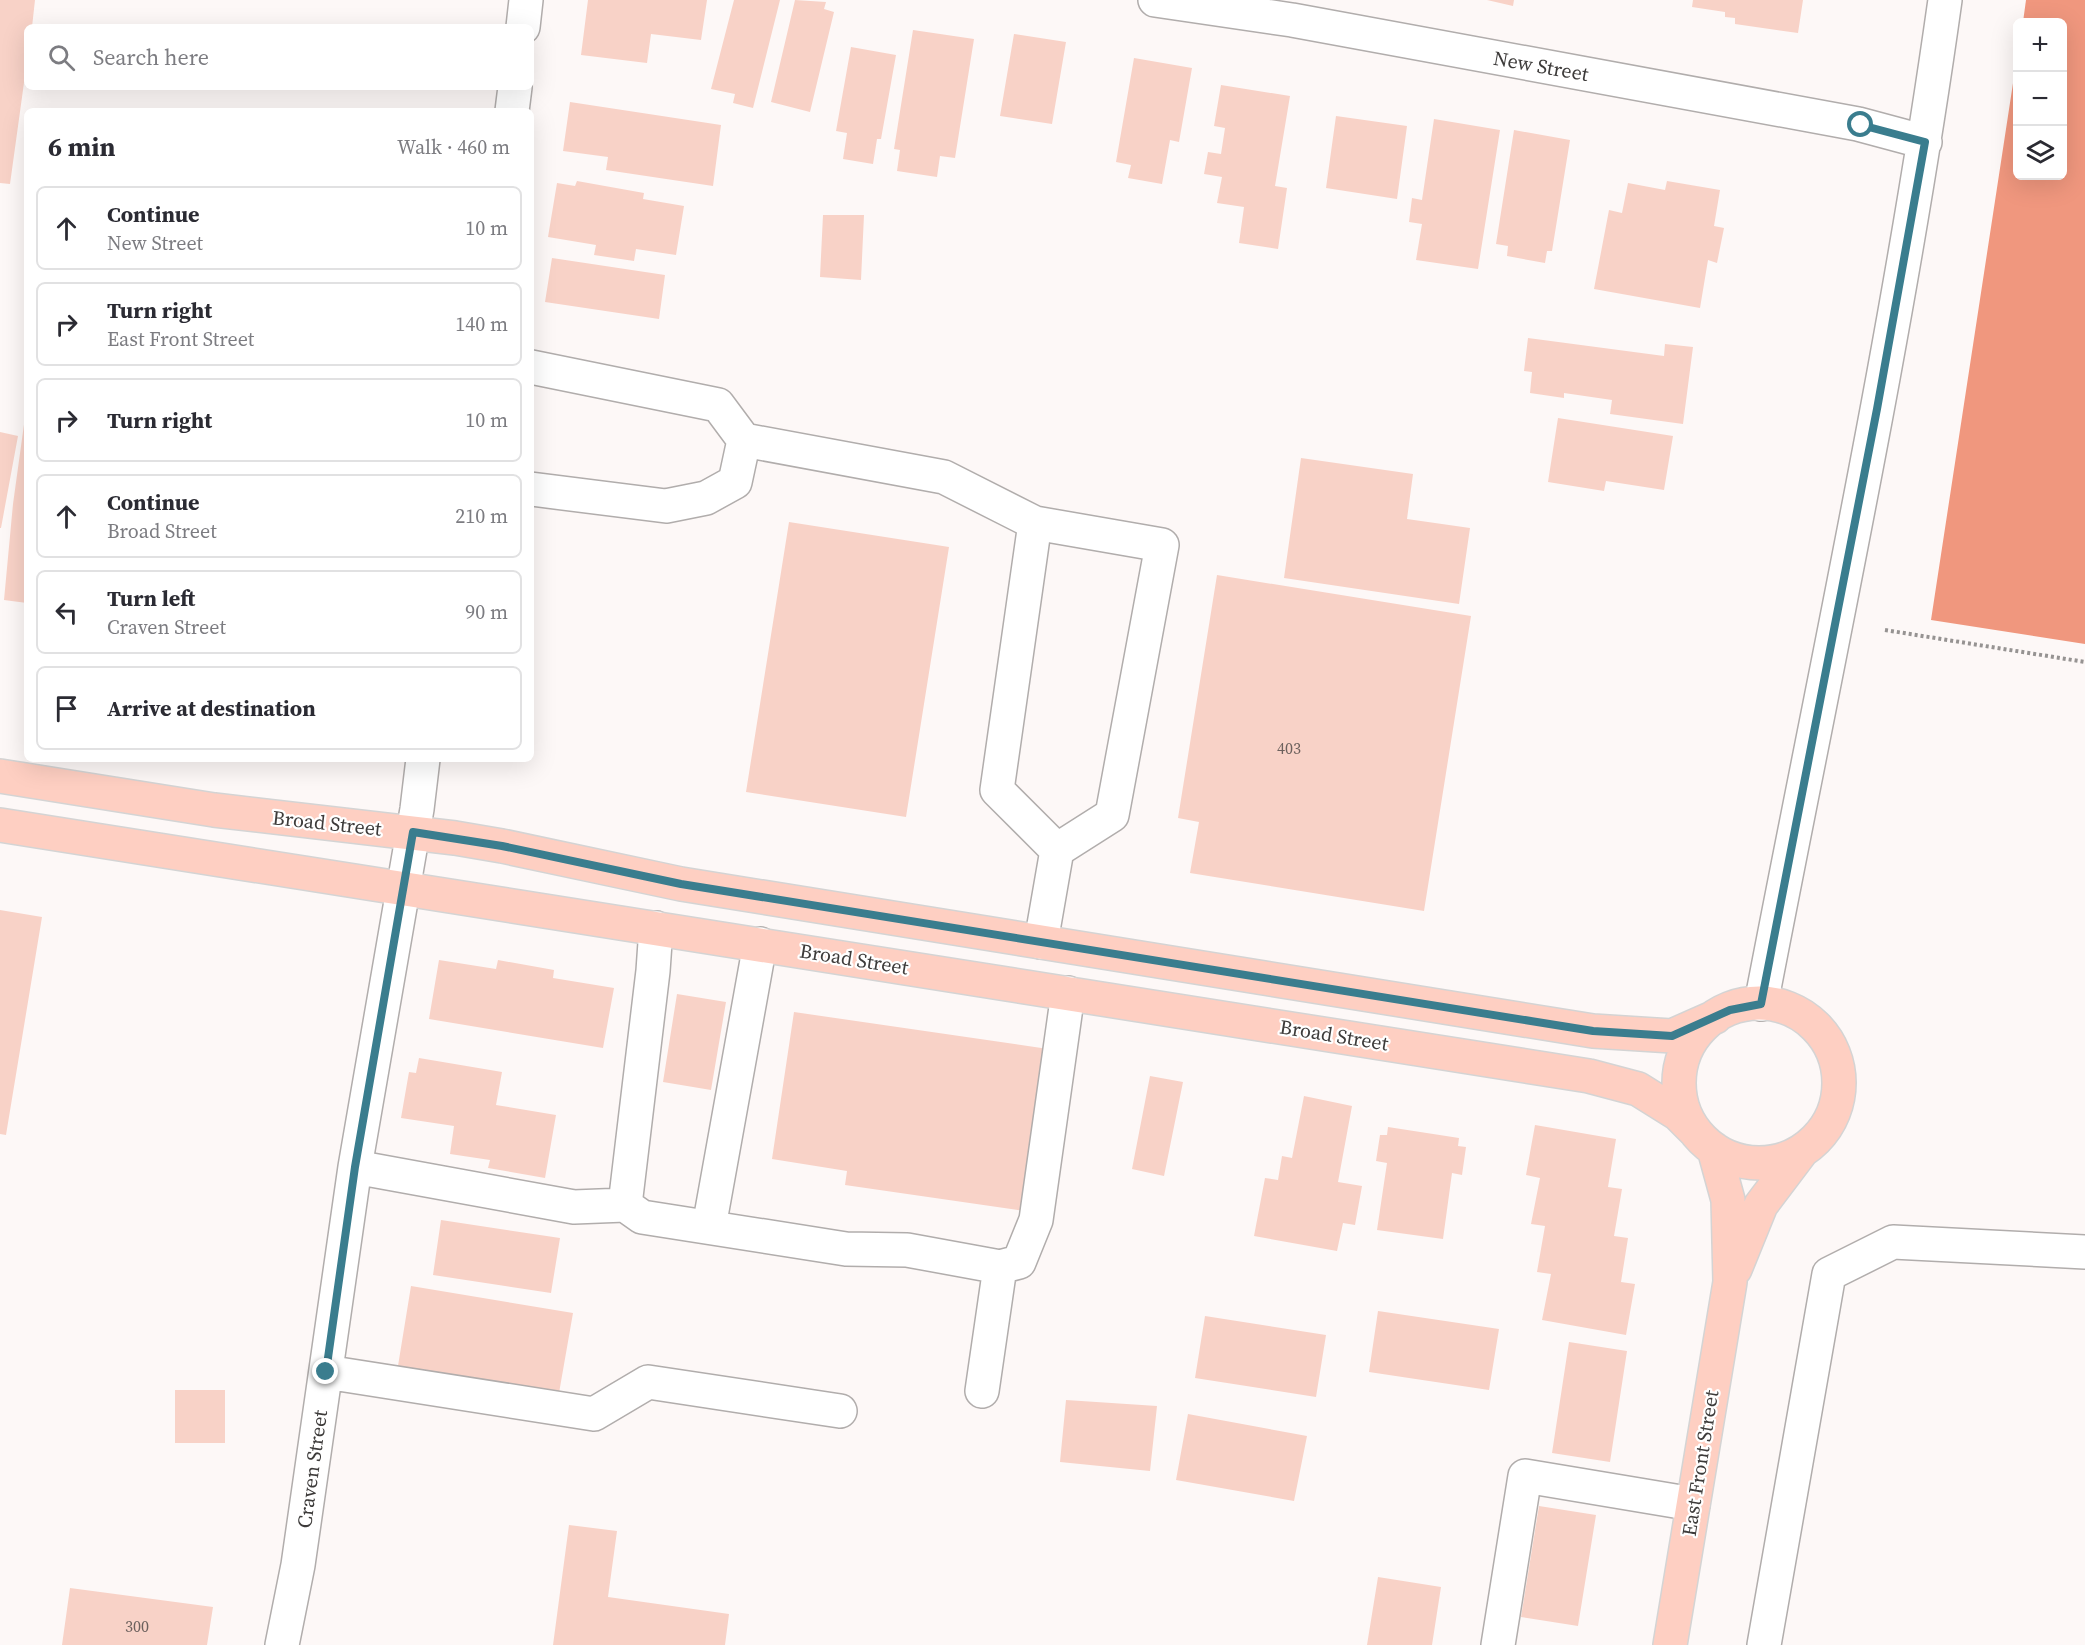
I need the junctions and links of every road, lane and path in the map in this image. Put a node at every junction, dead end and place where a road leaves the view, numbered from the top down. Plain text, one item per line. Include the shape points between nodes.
1 (526, 0) edge
2 (1155, 0) edge
3 (1945, 0) edge
4 (523, 24) edge
5 (515, 90) edge
6 (512, 108) edge
7 (1925, 142) junction
8 (534, 369) edge
9 (744, 440) junction
10 (534, 489) edge
11 (1035, 523) junction
12 (1885, 630) dead end
13 (2085, 662) edge
14 (423, 762) edge
15 (0, 776) edge
16 (0, 825) edge
17 (413, 832) junction
18 (1057, 850) junction
19 (403, 889) junction
20 (656, 927) junction
21 (1041, 942) junction
22 (760, 944) junction
23 (1068, 993) junction
24 (1761, 1004) junction
25 (1715, 1017) junction
26 (1704, 1139) junction
27 (1801, 1152) junction
28 (355, 1167) junction
29 (625, 1204) junction
30 (709, 1227) junction
31 (2085, 1252) edge
32 (1000, 1267) junction
33 (1730, 1282) junction
34 (326, 1372) junction
35 (982, 1391) dead end
36 (840, 1411) dead end
37 (1693, 1504) junction
38 (282, 1645) edge
39 (1498, 1645) edge
40 (1670, 1645) edge
41 (1764, 1645) edge

1 - 4 street
2 - 7 street, New Street via 1292,20 1858,124
3 - 7 street
5 - 6 street
7 - 24 street via 1875,421
8 - 9 street via 718,405
9 - 10 street via 735,482 706,498 666,506
9 - 11 street via 944,477
11 - 18 street via 997,790
11 - 18 street via 1162,545 1112,815
12 - 13 path
14 - 17 street, Craven Street
15 - 17 main road, Broad Street via 214,810
16 - 19 main road, Broad Street
17 - 19 street, Craven Street
17 - 21 main road, Broad Street via 502,846 681,884
18 - 21 street
19 - 20 main road, Broad Street
19 - 28 street, Craven Street
20 - 22 main road, Broad Street
20 - 29 street
21 - 25 main road, Broad Street via 1593,1031 1672,1036
22 - 23 main road, Broad Street
22 - 30 street
23 - 26 main road, Broad Street via 1589,1076 1638,1089 1678,1114
23 - 32 street via 1036,1220 1018,1262
24 - 25 main road
24 - 27 main road via 1778,1006 1808,1020 1821,1032 1837,1062 1839,1088 1834,1113 1820,1135
25 - 26 main road via 1688,1048 1679,1090 1684,1111
26 - 27 main road via 1730,1158 1757,1162 1785,1159
26 - 33 main road, East Front Street via 1728,1200
27 - 33 main road, East Front Street via 1761,1204
28 - 29 street via 574,1207
28 - 34 street, Craven Street
29 - 30 street via 642,1216
30 - 32 street via 846,1249 907,1250
31 - 41 street via 1893,1242 1829,1274
32 - 35 street
33 - 37 main road, East Front Street
34 - 36 street via 594,1414 648,1382
34 - 38 street, Craven Street via 298,1565
37 - 39 street via 1525,1476
37 - 40 main road, East Front Street

